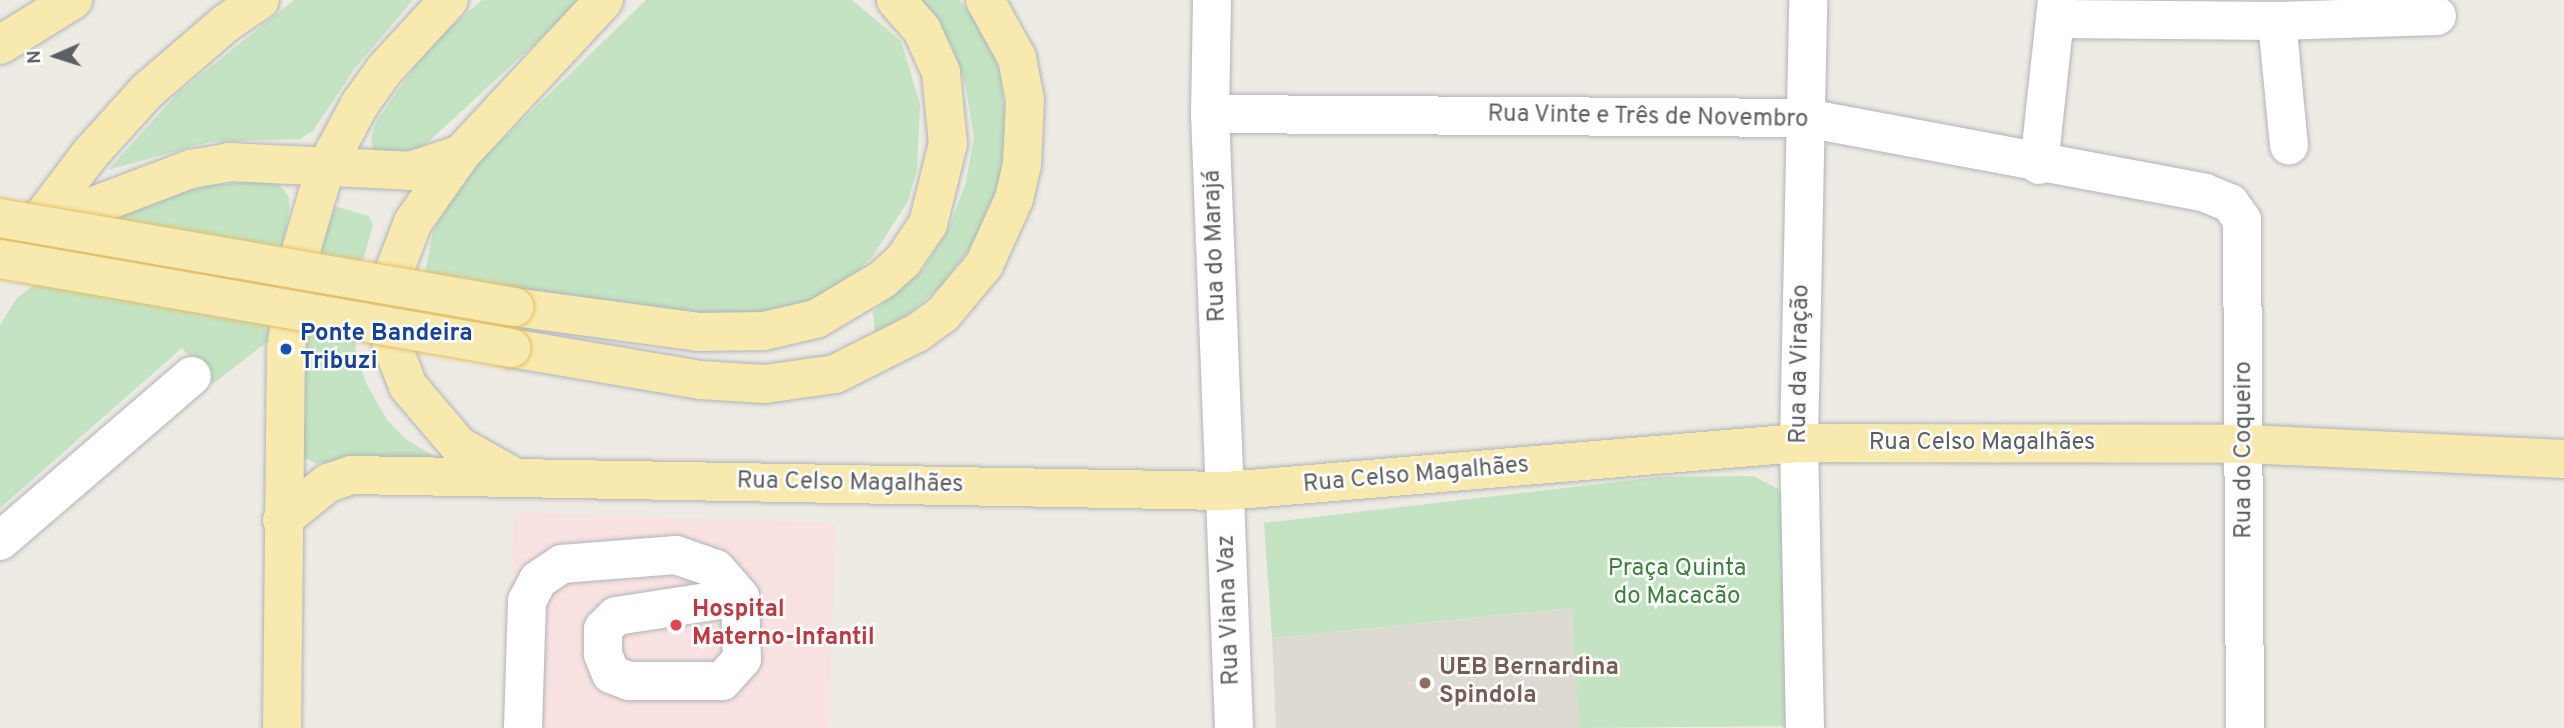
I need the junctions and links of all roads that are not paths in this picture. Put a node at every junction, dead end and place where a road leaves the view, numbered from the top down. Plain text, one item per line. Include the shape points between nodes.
1 (73, 0) edge
2 (260, 0) edge
3 (449, 0) edge
4 (604, 0) edge
5 (896, 0) edge
6 (985, 0) edge
7 (999, 0) edge
8 (1212, 0) edge
9 (1808, 0) edge
10 (2056, 10) edge
11 (2437, 16) dead end
12 (2277, 21) junction
13 (0, 45) edge
14 (1017, 58) junction
15 (1210, 114) junction
16 (1806, 118) junction
17 (2289, 145) dead end
18 (461, 154) junction
19 (2039, 165) junction
20 (325, 169) junction
21 (2205, 193) joint
22 (4, 251) edge
23 (192, 376) dead end
24 (1799, 443) junction
25 (2246, 444) junction
26 (2564, 459) edge
27 (514, 477) junction
28 (1226, 491) junction
29 (282, 520) junction
30 (0, 541) edge
31 (740, 597) dead end
32 (282, 728) edge
33 (523, 728) edge
34 (1234, 728) edge
35 (1805, 728) edge
36 (2245, 728) edge

1 - 13 main road
2 - 22 main road via 147,91
3 - 20 main road via 385,69
4 - 18 main road
5 - 22 main road, bridge via 922,30 941,72 948,144 928,224 903,261 883,279 816,319 764,331 698,332 514,307
6 - 14 main road
7 - 14 main road
8 - 15 street, Rua do Marajá
9 - 16 street, Rua da Viração
10 - 12 street
10 - 19 street
11 - 12 street
12 - 17 street
14 - 22 main road, bridge via 1026,130 1014,199 1001,233 964,291 943,314 892,349 835,374 765,384 699,380
15 - 16 street, Rua Vinte e Três de Novembro
15 - 28 street, Rua do Marajá
16 - 19 street, Rua Vinte e Três de Novembro
16 - 24 street, Rua da Viração
18 - 20 main road via 410,172
18 - 27 main road via 404,240 390,282 387,318 398,362 422,407 458,446
19 - 21 street, Rua Vinte e Três de Novembro
20 - 22 main road via 229,162 191,169 83,210
20 - 29 main road via 292,298 286,349
21 - 25 street, Rua do Coqueiro via 2230,203 2242,220
23 - 30 street
24 - 25 main road, Rua Celso Magalhães
24 - 28 main road, Rua Celso Magalhães
24 - 35 street, Rua da Viração
25 - 26 main road, Rua Celso Magalhães
25 - 36 street, Rua do Coqueiro
27 - 28 main road, Rua Celso Magalhães
27 - 29 main road, Rua Celso Magalhães via 351,475 328,482
28 - 34 street, Rua Viana Vaz
29 - 32 main road
31 - 33 street via 716,569 676,555 562,564 538,580 527,601

